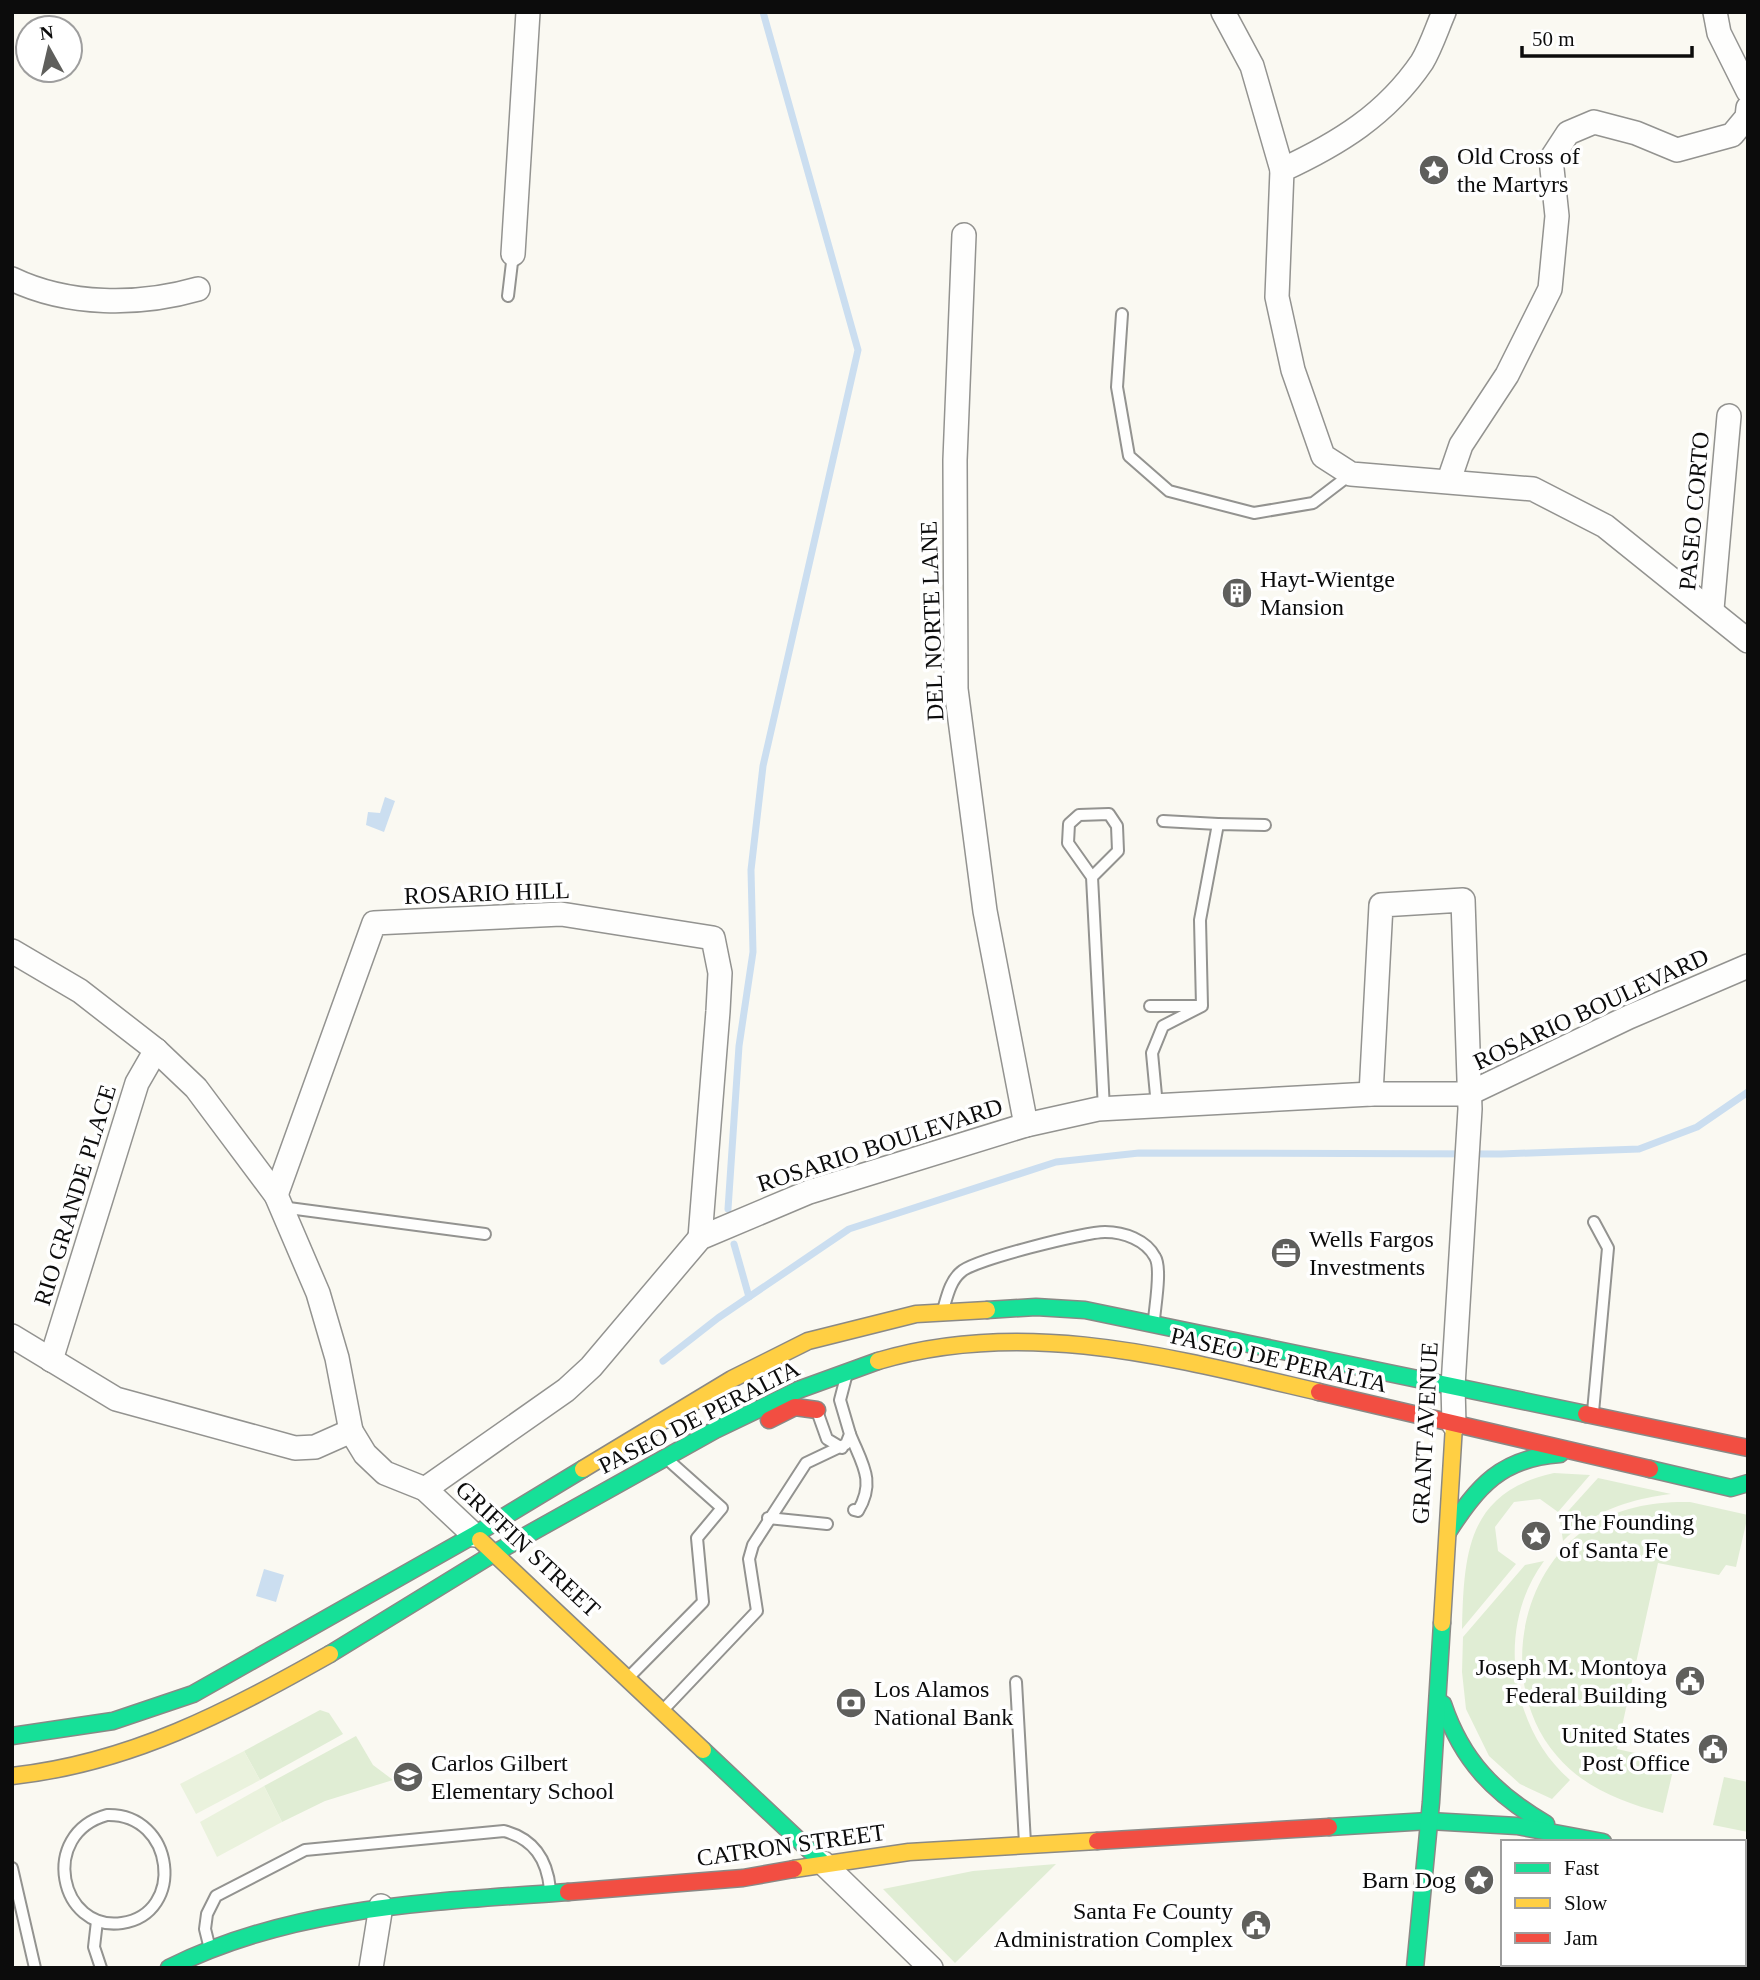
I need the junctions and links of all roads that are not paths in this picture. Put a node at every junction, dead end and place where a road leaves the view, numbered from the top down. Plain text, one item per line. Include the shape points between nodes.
1 (528, 12) edge
2 (1223, 12) edge
3 (1444, 12) edge
4 (1716, 12) edge
5 (1748, 90) edge
6 (1748, 108) edge
7 (1282, 170) junction
8 (964, 235) dead end
9 (513, 254) joint
10 (12, 279) edge
11 (198, 289) dead end
12 (508, 296) dead end
13 (1122, 314) dead end
14 (1729, 416) dead end
15 (1351, 474) junction
16 (1450, 481) junction
17 (1712, 609) junction
18 (1748, 641) edge
19 (1163, 821) dead end
20 (1218, 824) junction
21 (1265, 825) dead end
22 (1092, 877) junction
23 (12, 951) edge
24 (1748, 966) edge
25 (1150, 1006) dead end
26 (1202, 1006) junction
27 (156, 1050) junction
28 (1371, 1094) junction
29 (1469, 1102) junction
30 (1157, 1106) junction
31 (1104, 1109) junction
32 (1026, 1125) junction
33 (279, 1201) junction
34 (1594, 1222) dead end
35 (485, 1234) dead end
36 (699, 1238) junction
37 (942, 1311) junction
38 (1154, 1323) junction
39 (12, 1336) edge
40 (51, 1360) junction
41 (853, 1368) junction
42 (804, 1386) junction
43 (1453, 1386) junction
44 (817, 1409) junction
45 (1592, 1414) junction
46 (1454, 1425) junction
47 (351, 1431) junction
48 (708, 1433) junction
49 (850, 1434) junction
50 (842, 1448) junction
51 (1748, 1448) edge
52 (1580, 1454) junction
53 (665, 1457) junction
54 (1748, 1483) edge
55 (425, 1489) junction
56 (854, 1510) dead end
57 (768, 1518) junction
58 (827, 1524) dead end
59 (1447, 1533) junction
60 (474, 1535) junction
61 (495, 1554) junction
62 (627, 1678) junction
63 (1016, 1682) dead end
64 (1438, 1687) junction
65 (662, 1711) junction
66 (12, 1737) edge
67 (12, 1776) edge
68 (1429, 1821) junction
69 (1560, 1832) junction
70 (1594, 1840) edge
71 (1025, 1843) junction
72 (823, 1863) junction
73 (12, 1868) edge
74 (550, 1891) junction
75 (381, 1906) junction
76 (97, 1921) junction
77 (209, 1948) junction
78 (192, 1963) edge
79 (36, 1968) edge
80 (100, 1968) edge
81 (169, 1968) edge
82 (371, 1968) edge
83 (931, 1968) edge
84 (1415, 1968) edge

1 - 9 street
2 - 7 street via 1252,66
3 - 7 street via 1422,61 1381,110 1335,145
4 - 5 street via 1719,33
6 - 16 street via 1747,117 1732,135 1677,150 1594,122 1568,133 1551,159 1558,216 1550,289 1507,375 1461,445
7 - 15 street via 1277,297 1293,370 1323,456
8 - 32 street, DEL NORTE LANE via 954,460 956,688 985,911
9 - 12 lane
10 - 11 street via 38,290 95,299 160,297
13 - 15 lane via 1117,387 1129,456 1169,491 1254,513 1313,503
14 - 17 street, PASEO CORTO
15 - 16 street
16 - 17 street via 1533,489 1605,526
17 - 18 street
19 - 20 lane
20 - 21 lane
20 - 26 lane via 1200,920
22 - 22 lane via 1068,843 1069,824 1079,815 1109,814 1117,826 1118,851
22 - 31 lane
23 - 27 street via 80,991
24 - 29 street, ROSARIO BOULEVARD via 1629,1017
25 - 26 lane
26 - 30 lane via 1163,1026 1152,1053
27 - 33 street via 196,1088
27 - 40 street, RIO GRANDE PLACE via 137,1083
28 - 29 street, ROSARIO BOULEVARD
28 - 29 street, GRANT AVENUE via 1381,905 1462,900
28 - 30 street, ROSARIO BOULEVARD
29 - 43 street, GRANT AVENUE
30 - 31 street, ROSARIO BOULEVARD
31 - 32 street, ROSARIO BOULEVARD
32 - 36 street, ROSARIO BOULEVARD via 809,1192
33 - 35 lane
33 - 36 street, ROSARIO HILL via 374,923 561,914 713,939 720,973
33 - 47 street via 318,1293
34 - 45 lane via 1608,1248
36 - 55 street, ROSARIO BOULEVARD via 566,1390
37 - 38 main road, PASEO DE PERALTA via 1037,1307 1085,1310
37 - 38 lane via 961,1270 1104,1232 1138,1240 1157,1260
37 - 60 main road, PASEO DE PERALTA via 878,1321 808,1341 732,1379
38 - 43 main road, PASEO DE PERALTA
39 - 40 street
40 - 47 street via 116,1399 295,1448 315,1447
41 - 42 main road, PASEO DE PERALTA
41 - 46 main road, PASEO DE PERALTA via 933,1346 997,1341 1084,1343 1215,1367
41 - 49 lane via 845,1378 841,1401
42 - 44 lane
42 - 48 main road, PASEO DE PERALTA
43 - 45 main road, PASEO DE PERALTA
43 - 46 street, GRANT AVENUE
44 - 48 main road via 794,1406 742,1434
44 - 50 lane via 827,1438
45 - 51 main road, PASEO DE PERALTA
46 - 52 main road, PASEO DE PERALTA
46 - 59 main road, GRANT AVENUE
47 - 55 street, GRIFFIN STREET via 365,1454 385,1473
48 - 53 main road, PASEO DE PERALTA
49 - 50 lane
49 - 56 lane via 867,1478 868,1495 858,1511
50 - 57 lane via 806,1462
52 - 54 main road, PASEO DE PERALTA via 1731,1488
52 - 59 main road via 1547,1454 1510,1467 1481,1485
53 - 61 main road, PASEO DE PERALTA
53 - 62 lane via 722,1508 697,1538 703,1602
55 - 60 street, GRIFFIN STREET
57 - 58 lane
57 - 65 lane via 749,1559 757,1611
59 - 64 main road, GRANT AVENUE
60 - 61 main road, GRIFFIN STREET
60 - 66 main road, PASEO DE PERALTA via 193,1694 113,1721
61 - 62 main road, GRIFFIN STREET
61 - 67 main road, PASEO DE PERALTA via 334,1653 186,1731 139,1751 76,1767
62 - 65 main road, GRIFFIN STREET
63 - 71 lane
64 - 68 main road, GRANT AVENUE
64 - 69 main road via 1455,1741 1482,1779 1518,1808
65 - 72 main road, GRIFFIN STREET
68 - 69 main road, CATRON STREET via 1483,1822
68 - 71 main road, CATRON STREET
68 - 84 main road, GRANT AVENUE
69 - 70 main road
71 - 72 main road, CATRON STREET
72 - 74 main road, CATRON STREET via 743,1878
72 - 83 street, GRIFFIN STREET
73 - 79 lane
74 - 75 main road, CATRON STREET
74 - 77 lane via 548,1870 538,1851 504,1831 322,1847 289,1857 216,1896 206,1922
75 - 77 main road, CATRON STREET via 286,1924
75 - 82 street
76 - 76 lane via 122,1923 146,1913 164,1882 159,1843 151,1831 130,1817 96,1818 85,1823 68,1844 66,1883 78,1906
76 - 80 lane via 94,1947
77 - 78 main road, CATRON STREET
78 - 81 main road, CATRON STREET

